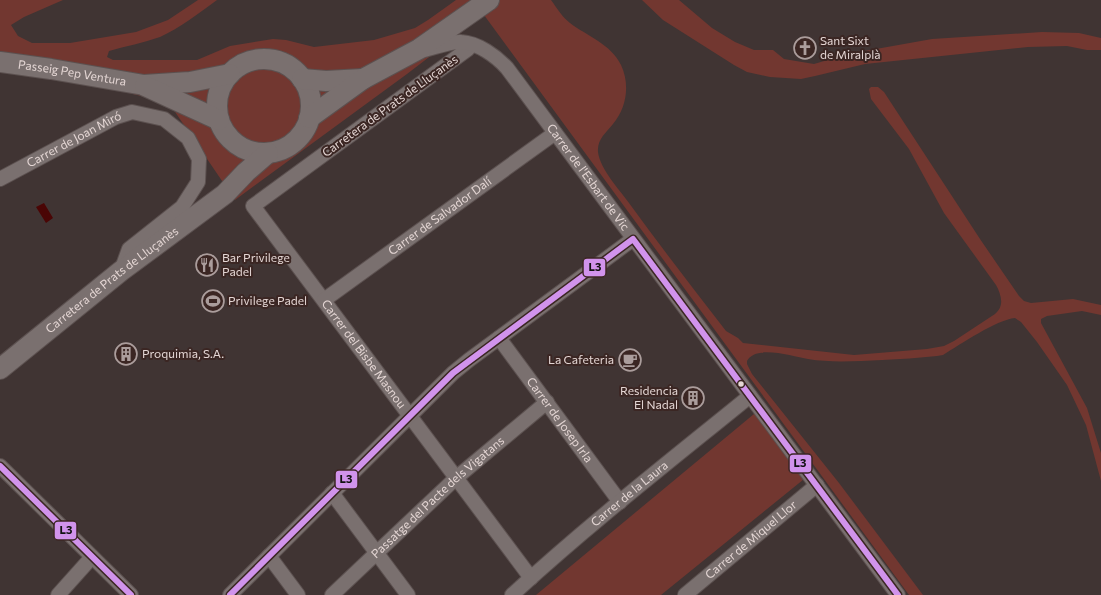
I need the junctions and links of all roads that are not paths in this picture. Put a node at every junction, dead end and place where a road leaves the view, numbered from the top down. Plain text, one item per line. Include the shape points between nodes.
1 (489, 0) edge
2 (419, 49) junction
3 (468, 49) dead end
4 (0, 62) edge
5 (230, 74) junction
6 (302, 79) junction
7 (363, 79) junction
8 (144, 85) junction
9 (151, 116) junction
10 (309, 118) junction
11 (219, 120) junction
12 (555, 133) junction
13 (231, 140) junction
14 (268, 153) junction
15 (0, 179) edge
16 (225, 194) junction
17 (253, 206) joint
18 (633, 239) junction
19 (121, 271) junction
20 (324, 300) junction
21 (499, 338) junction
22 (0, 369) edge
23 (750, 396) junction
24 (547, 402) junction
25 (410, 416) junction
26 (0, 466) edge
27 (456, 478) junction
28 (817, 485) junction
29 (332, 494) junction
30 (620, 502) junction
31 (376, 552) junction
32 (269, 556) junction
33 (92, 557) junction
34 (531, 578) junction
35 (58, 595) edge
36 (131, 595) edge
37 (230, 595) edge
38 (298, 595) edge
39 (332, 595) edge
40 (408, 595) edge
41 (512, 595) edge
42 (685, 595) edge
43 (898, 595) edge

1 - 2 street
2 - 7 street
2 - 12 street, Carrer de l'Esbart de Vic via 460,42 477,45 499,60
3 - 17 street, Carretera de Prats de Lluçanès
4 - 8 street, Passeig Pep Ventura
5 - 6 street via 244,64 270,60 286,65
5 - 8 street, Passeig Pep Ventura via 190,82
5 - 11 street via 218,95
6 - 7 street
6 - 10 street via 309,95
7 - 10 street
8 - 9 street via 169,103
8 - 11 street, Passeig Pep Ventura
9 - 15 street, Carrer de Joan Miró via 132,112 116,117
9 - 19 street, Carrer de Joan Miró via 164,119 188,138 199,159 198,182 182,207 129,249
10 - 14 street via 296,140 284,148
11 - 13 street
12 - 18 street, Carrer de l'Esbart de Vic
12 - 20 street, Carrer de Salvador Dalí
13 - 14 street via 246,150
13 - 16 street via 235,159
14 - 16 street, Carretera de Prats de Lluçanès
16 - 19 street, Carretera de Prats de Lluçanès
17 - 20 street, Carrer del Bisbe Masnou
18 - 21 street
18 - 23 street, Carrer de l'Esbart de Vic
19 - 22 street, Carretera de Prats de Lluçanès
20 - 25 street, Carrer del Bisbe Masnou
21 - 24 street, Carrer de Josep Irla
21 - 25 street via 453,374
23 - 28 street, Carrer de l'Esbart de Vic
23 - 30 street, Carrer de la Laura
24 - 27 street, Passatge del Pacte dels Vigatans
24 - 30 street, Carrer de Josep Irla
25 - 27 street, Carrer del Bisbe Masnou
25 - 29 street
26 - 33 street
27 - 31 street, Passatge del Pacte dels Vigatans
27 - 34 street, Carrer del Bisbe Masnou
28 - 42 street, Carrer de Miquel Llor
28 - 43 street, Carrer de l'Esbart de Vic
29 - 31 street
29 - 32 street
30 - 34 street, Carrer de la Laura
31 - 39 street, Passatge del Pacte dels Vigatans
31 - 40 street
32 - 37 street
32 - 38 street
33 - 35 street
33 - 36 street
34 - 41 street, Carrer de la Laura

